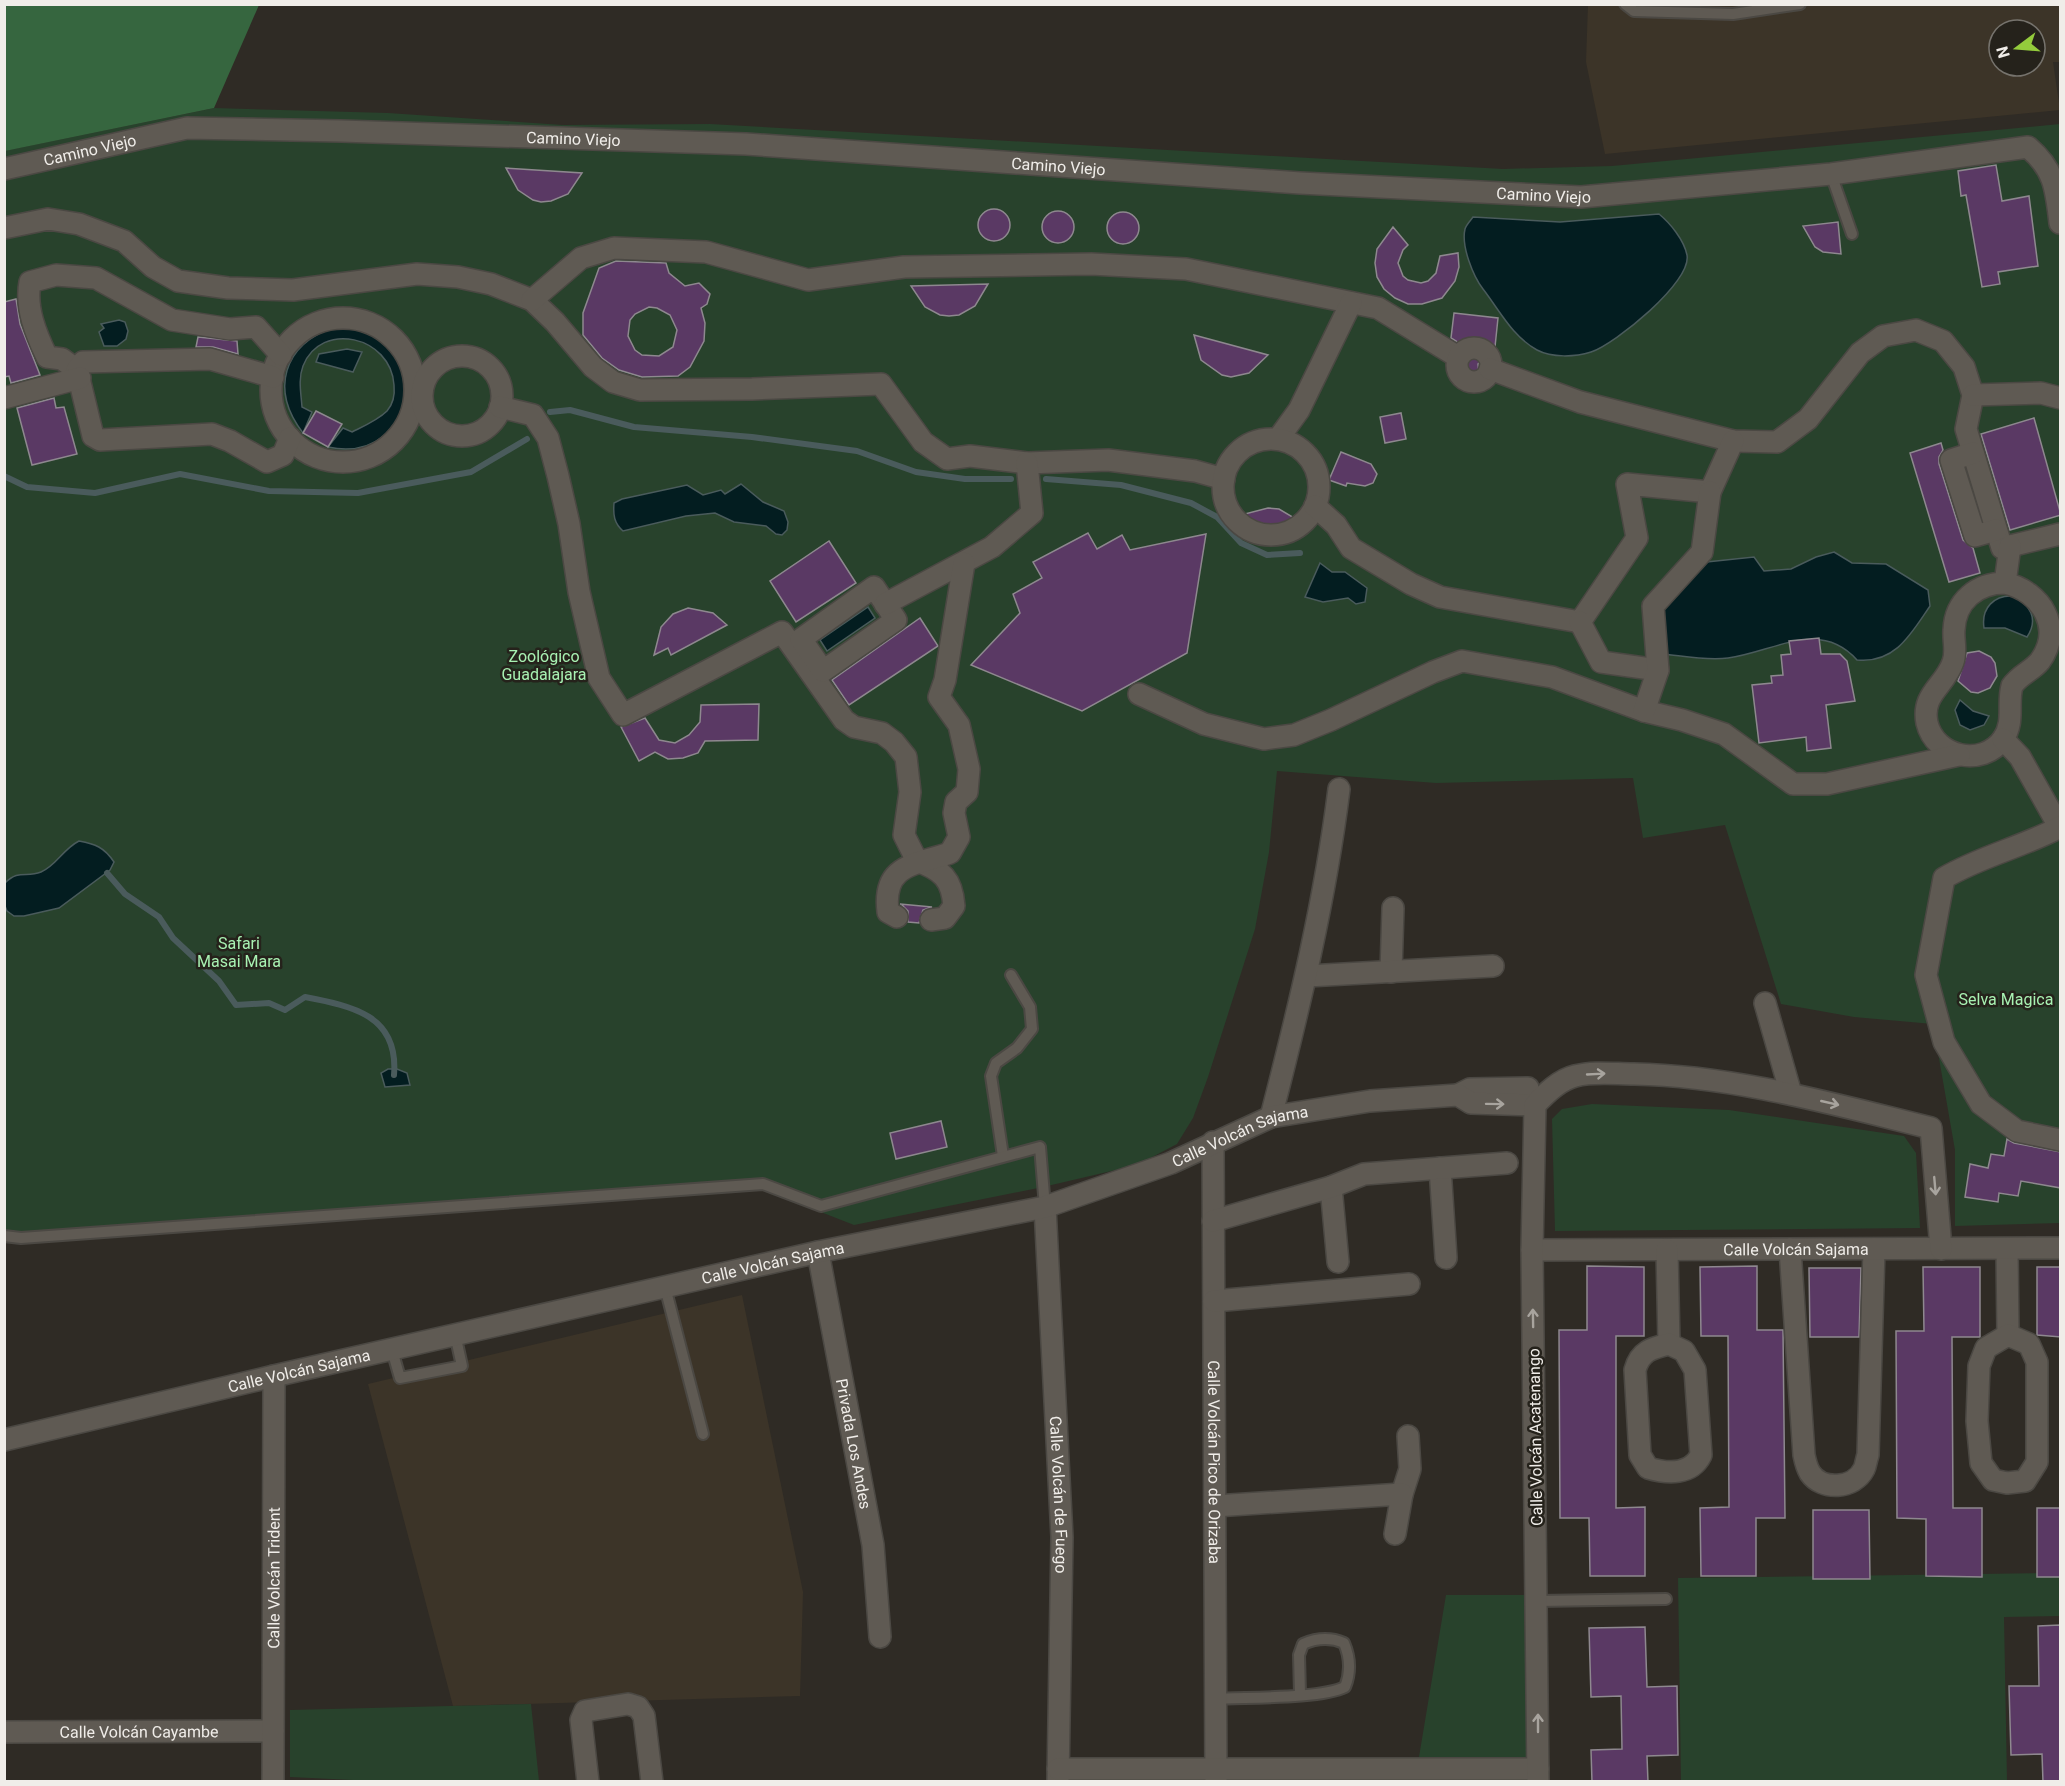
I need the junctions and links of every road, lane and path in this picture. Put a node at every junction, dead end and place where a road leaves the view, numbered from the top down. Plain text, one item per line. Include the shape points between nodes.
1 (1625, 4) edge
2 (1800, 4) edge
3 (4, 169) edge
4 (1831, 174) junction
5 (2058, 191) edge
6 (2061, 223) edge
7 (4, 228) edge
8 (1852, 234) dead end
9 (532, 300) junction
10 (1351, 303) junction
11 (281, 355) junction
12 (78, 374) junction
13 (273, 377) junction
14 (419, 395) junction
15 (1973, 395) junction
16 (4, 398) edge
17 (2061, 398) edge
18 (500, 407) junction
19 (1299, 410) junction
20 (290, 438) junction
21 (1278, 439) junction
22 (1733, 441) junction
23 (1027, 463) junction
24 (1313, 463) junction
25 (1224, 479) junction
26 (1710, 492) junction
27 (1315, 506) junction
28 (2061, 534) edge
29 (2003, 538) junction
30 (964, 563) junction
31 (2005, 583) junction
32 (885, 604) junction
33 (1581, 622) junction
34 (807, 658) junction
35 (1658, 670) junction
36 (1139, 694) dead end
37 (1644, 711) junction
38 (2003, 739) junction
39 (1959, 755) junction
40 (1339, 789) dead end
41 (2060, 827) edge
42 (917, 861) junction
43 (1393, 908) dead end
44 (897, 916) dead end
45 (931, 920) dead end
46 (1493, 966) dead end
47 (1391, 972) junction
48 (1011, 975) dead end
49 (1307, 976) junction
50 (1765, 1003) dead end
51 (1791, 1094) junction
52 (1536, 1096) junction
53 (1271, 1117) junction
54 (2061, 1140) edge
55 (1213, 1142) junction
56 (1003, 1156) junction
57 (1507, 1163) dead end
58 (1440, 1168) junction
59 (1331, 1187) junction
60 (1045, 1207) junction
61 (1213, 1221) junction
62 (4, 1236) edge
63 (2061, 1248) edge
64 (1790, 1249) junction
65 (1874, 1249) junction
66 (1941, 1249) junction
67 (2007, 1249) junction
68 (1532, 1250) junction
69 (1667, 1250) junction
70 (818, 1252) junction
71 (1446, 1258) dead end
72 (1338, 1262) dead end
73 (1409, 1284) dead end
74 (665, 1287) junction
75 (1214, 1301) junction
76 (455, 1334) junction
77 (2008, 1335) junction
78 (1669, 1344) junction
79 (392, 1350) junction
80 (274, 1376) junction
81 (704, 1434) dead end
82 (1408, 1436) dead end
83 (4, 1440) edge
84 (1402, 1494) junction
85 (1215, 1506) junction
86 (1395, 1534) dead end
87 (1666, 1599) dead end
88 (1538, 1601) junction
89 (880, 1637) dead end
90 (1300, 1694) junction
91 (1215, 1699) junction
92 (273, 1731) junction
93 (4, 1732) edge
94 (1058, 1775) edge
95 (1538, 1775) edge
96 (1216, 1776) edge
97 (273, 1782) edge
98 (588, 1782) edge
99 (652, 1782) edge

1 - 2 lane via 1634,11 1733,14
3 - 4 street, Camino Viejo via 187,128 746,144 1288,182 1581,197
4 - 5 street, Camino Viejo via 2028,147 2045,162
4 - 8 lane
5 - 6 street, Camino Viejo
7 - 9 street via 48,219 79,224 124,241 153,267 178,281 228,288 293,290 417,274 491,284
9 - 10 street via 581,258 614,248 634,247 706,252 808,280 913,266 1091,264 1186,269
9 - 23 street via 593,367 613,382 640,390 881,384 923,442 947,459 970,456
10 - 19 street
10 - 22 street via 1378,308 1458,357 1457,368 1468,380 1479,381 1490,369 1580,402
11 - 12 street via 256,327 230,329 172,320 96,278 56,276 30,282 31,316 46,357 62,359
11 - 13 street
11 - 14 street via 299,333 313,325 340,318 366,321 389,335 405,353
12 - 13 street via 83,362 210,358
12 - 16 street
12 - 20 street via 93,436 100,441 212,434 267,462 283,455
13 - 20 street via 274,407
14 - 18 street via 424,410 438,428 462,436 488,427
14 - 18 street via 432,370 443,361 470,357 491,369 498,379
14 - 20 street via 397,439 379,453 358,461 334,462 316,457
15 - 17 street via 2042,393
15 - 22 street via 1964,367 1944,341 1917,330 1883,336 1860,353 1808,419 1777,442
15 - 29 street via 1966,429
18 - 34 street via 533,415 548,438 599,678 623,715 782,632
19 - 21 street
19 - 24 street
21 - 24 street via 1298,447
21 - 25 street via 1263,439 1238,453
22 - 26 street
23 - 25 street via 1108,460 1195,471
23 - 30 street via 1032,513 992,547
24 - 27 street via 1319,492
25 - 27 street via 1224,494 1234,515 1251,530 1280,534 1295,529
26 - 33 street via 1627,484 1637,538
26 - 35 street via 1702,552 1653,606
27 - 33 street via 1336,525 1351,548 1440,597
28 - 29 street
29 - 31 street
30 - 32 street
30 - 42 street via 939,697 959,725 965,742 967,792 956,802 959,837 950,853
31 - 38 street via 2026,589 2037,599 2049,620 2050,631 2042,658 2012,686 2010,725
31 - 39 street via 1980,587 1963,602 1955,616 1954,661 1927,704 1928,726 1934,738
32 - 34 street via 896,620 878,633 823,670
32 - 34 street via 874,587 801,639
33 - 35 street via 1601,662
34 - 42 street via 844,720 854,727 882,733 906,757 910,792 904,836
35 - 37 street
36 - 37 street via 1204,724 1264,739 1294,735 1322,724 1462,661 1552,677
37 - 39 street via 1724,734 1793,784 1837,782
38 - 39 street via 1983,754
38 - 41 street via 2020,757
40 - 49 street
41 - 54 street via 1970,862 1944,878 1926,975 1944,1042 1981,1104 2017,1131
42 - 44 street via 900,870 886,896 888,912
42 - 45 street via 934,867 953,888 954,906 945,918
43 - 47 street
46 - 47 street
47 - 49 street
48 - 56 lane via 1030,1007 1032,1029 1017,1048 996,1063 991,1076
49 - 53 street
50 - 51 street
52 -> 51 street via 1574,1076 1595,1073 1682,1075
51 -> 66 street via 1930,1128
52 - 53 street, Calle Volcán Sajama via 1470,1089 1458,1095 1370,1101
52 - 68 street, Calle Volcán Acatenango
53 - 55 street, Calle Volcán Sajama
55 - 60 street, Calle Volcán Sajama via 1171,1163
55 - 61 street, Calle Volcán Pico de Orizaba
56 - 60 lane via 1040,1147
56 - 62 lane via 821,1206 763,1184 21,1238
57 - 58 street
58 - 59 street via 1364,1174
58 - 71 street
59 - 61 street
59 - 72 street
60 - 70 street, Calle Volcán Sajama
60 - 94 street, Calle Volcán de Fuego via 1062,1537
61 - 75 street, Calle Volcán Pico de Orizaba
63 - 67 street, Calle Volcán Sajama
64 - 65 street, Calle Volcán Sajama
64 - 65 street via 1804,1455 1809,1473 1833,1486 1851,1482 1863,1471 1868,1455
64 - 69 street, Calle Volcán Sajama
65 - 66 street, Calle Volcán Sajama
66 - 67 street, Calle Volcán Sajama
67 - 77 street
68 - 69 street, Calle Volcán Sajama
88 -> 68 street, Calle Volcán Acatenango
69 - 78 street
70 - 74 street, Calle Volcán Sajama
70 - 89 street, Privada Los Andes via 873,1545
73 - 75 street
74 - 76 street, Calle Volcán Sajama
74 - 81 lane
75 - 85 street, Calle Volcán Pico de Orizaba
76 - 79 street, Calle Volcán Sajama
76 - 79 lane via 462,1366 400,1378
77 - 77 street via 1986,1348 1979,1366 1977,1421 1982,1463 1994,1480 2007,1483 2025,1480 2037,1462 2037,1362 2029,1344
78 - 78 street via 1684,1351 1695,1370 1701,1455 1688,1469 1665,1473 1648,1468 1640,1455 1635,1370 1638,1359 1648,1349
79 - 80 street, Calle Volcán Sajama
80 - 83 street, Calle Volcán Sajama
80 - 92 street, Calle Volcán Trident
82 - 84 street via 1410,1469
84 - 85 street
84 - 86 street
85 - 91 street, Calle Volcán Pico de Orizaba
87 - 88 lane
95 -> 88 street, Calle Volcán Acatenango
90 - 90 lane via 1335,1692 1345,1687 1349,1653 1344,1643 1333,1638 1303,1644 1299,1655
90 - 91 lane
91 - 96 street, Calle Volcán Pico de Orizaba
92 - 93 street, Calle Volcán Cayambe
92 - 97 street, Calle Volcán Trident
94 - 96 street
95 - 96 street
98 - 99 street via 581,1720 585,1711 628,1704 638,1707 644,1716

